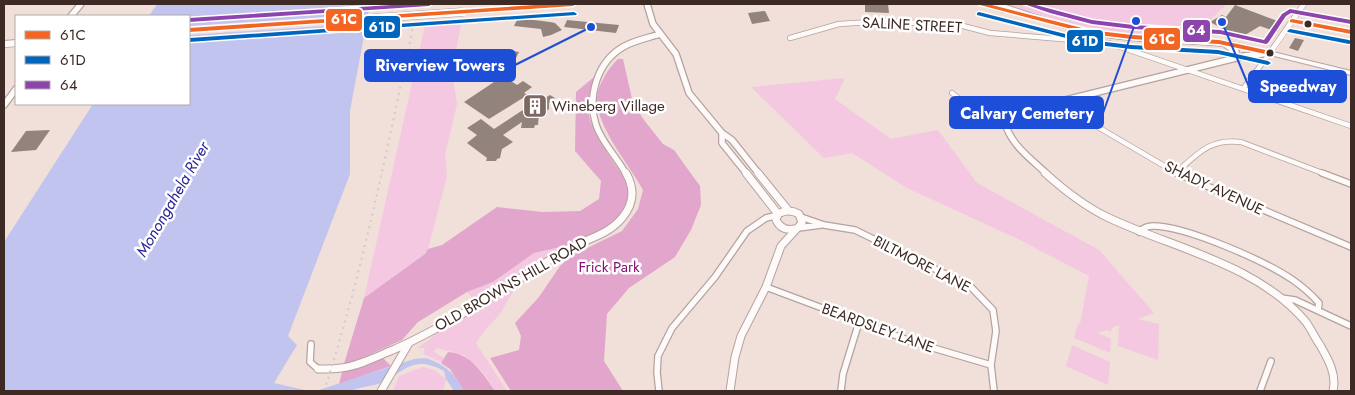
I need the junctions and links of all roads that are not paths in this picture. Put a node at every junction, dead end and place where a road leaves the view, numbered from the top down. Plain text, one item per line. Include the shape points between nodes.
1 (81, 4) edge
2 (574, 4) edge
3 (647, 4) edge
4 (982, 4) edge
5 (997, 4) edge
6 (1304, 4) edge
7 (73, 15) edge
8 (1027, 15) junction
9 (1292, 21) junction
10 (190, 30) edge
11 (1351, 32) edge
12 (660, 34) junction
13 (790, 38) dead end
14 (1219, 42) junction
15 (1270, 53) junction
16 (1233, 59) junction
17 (1190, 70) junction
18 (1351, 73) edge
19 (1243, 89) junction
20 (15, 90) edge
21 (952, 93) dead end
22 (1057, 103) junction
23 (4, 105) edge
24 (1005, 123) junction
25 (1351, 126) edge
26 (722, 134) junction
27 (1176, 173) junction
28 (1351, 184) edge
29 (788, 210) junction
30 (778, 215) junction
31 (801, 217) junction
32 (763, 221) junction
33 (824, 225) junction
34 (780, 226) junction
35 (797, 228) junction
36 (1139, 232) junction
37 (781, 246) junction
38 (1351, 246) edge
39 (766, 287) junction
40 (1281, 298) junction
41 (1318, 310) junction
42 (859, 322) junction
43 (1351, 326) edge
44 (409, 342) junction
45 (310, 344) dead end
46 (1271, 361) dead end
47 (991, 365) junction
48 (318, 369) joint
49 (381, 391) edge
50 (660, 391) edge
51 (730, 391) edge
52 (841, 391) edge
53 (994, 391) edge
54 (1260, 391) edge
55 (1333, 391) edge

1 - 7 street
2 - 10 main road, bridge
3 - 12 street
4 - 8 main road
5 - 8 main road
6 - 9 main road
8 - 14 main road via 1113,35
9 - 11 main road
9 - 15 main road
12 - 26 street via 673,47 689,93
12 - 44 street, OLD BROWNS HILL ROAD via 619,49 599,74 594,91 593,114 600,134 633,188 631,205 619,222 608,232 582,240
13 - 17 street, SALINE STREET via 856,22 964,26 990,33 1109,43
14 - 15 main road
14 - 16 main road via 1235,51
15 - 16 street
15 - 18 main road
15 - 19 street
16 - 17 street
17 - 19 street, SALINE STREET
17 - 22 street
19 - 25 street, SALINE STREET
20 - 23 street
21 - 24 street
22 - 24 street via 1016,113
22 - 27 street, SHADY AVENUE
24 - 36 street via 1007,131 1026,154 1055,182 1089,207
26 - 29 street via 732,140
26 - 30 street via 722,143
27 - 28 street via 1209,146 1227,140 1249,145
27 - 38 street, SHADY AVENUE
29 - 30 street
29 - 31 street
30 - 32 street
30 - 34 street
31 - 33 street
31 - 35 street via 802,222
32 - 34 street
32 - 50 street via 738,240 715,277 682,312 670,330 657,362 656,378
33 - 35 street
33 - 47 street, BILTMORE LANE via 855,230 970,286 993,310 996,331
34 - 35 street
34 - 37 street
35 - 37 street
36 - 40 street via 1240,272
36 - 41 street via 1149,226 1168,228 1260,262 1311,293 1319,303
37 - 39 street
39 - 42 street, BEARDSLEY LANE
39 - 51 street via 741,336
40 - 41 street
40 - 55 street via 1300,315 1320,341 1330,363 1335,385
41 - 43 street
42 - 47 street, BEARDSLEY LANE
42 - 52 street
44 - 48 street, OLD BROWNS HILL ROAD via 342,369
44 - 49 street
45 - 48 street, OLD BROWNS HILL ROAD via 309,360
46 - 54 street
47 - 53 street, BILTMORE LANE

